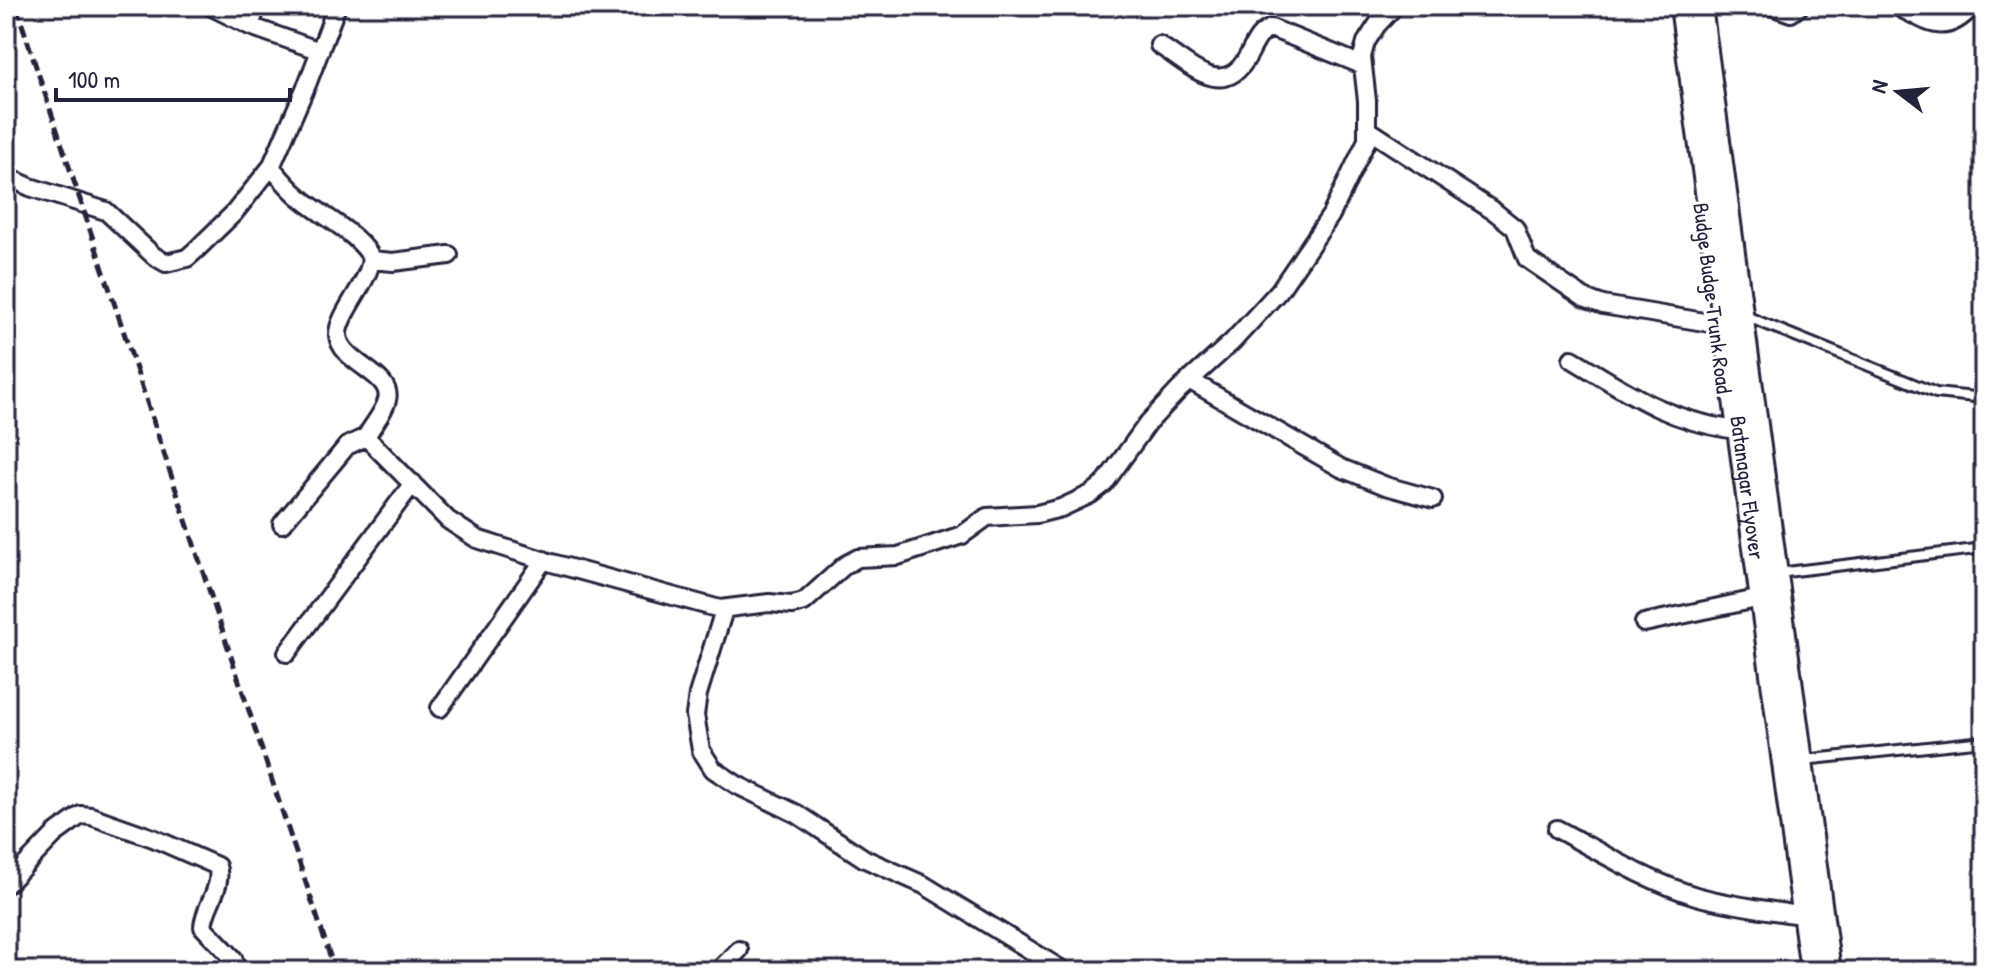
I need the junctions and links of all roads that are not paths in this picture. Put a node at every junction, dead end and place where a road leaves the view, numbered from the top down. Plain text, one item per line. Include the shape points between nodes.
1 (210, 6) edge
2 (257, 6) edge
3 (337, 6) edge
4 (1395, 6) edge
5 (1671, 6) edge
6 (1683, 6) edge
7 (1700, 6) edge
8 (1771, 6) edge
9 (1800, 6) edge
10 (1896, 6) edge
11 (1973, 6) edge
12 (250, 26) junction
13 (1159, 45) dead end
14 (320, 51) junction
15 (1362, 65) junction
16 (1367, 129) junction
17 (271, 167) junction
18 (6, 176) edge
19 (449, 255) dead end
20 (371, 260) junction
21 (1742, 314) junction
22 (1716, 324) junction
23 (1572, 359) dead end
24 (1189, 380) junction
25 (1984, 398) edge
26 (1730, 429) junction
27 (366, 437) junction
28 (413, 483) junction
29 (1433, 499) dead end
30 (282, 524) dead end
31 (1984, 548) edge
32 (544, 560) junction
33 (1777, 573) junction
34 (1752, 600) junction
35 (724, 610) junction
36 (1644, 623) dead end
37 (287, 653) dead end
38 (440, 708) dead end
39 (1984, 741) edge
40 (1802, 760) junction
41 (1557, 829) dead end
42 (6, 885) edge
43 (1794, 914) junction
44 (739, 950) dead end
45 (238, 971) edge
46 (718, 971) edge
47 (1064, 971) edge
48 (1801, 971) edge
49 (1813, 971) edge
50 (1829, 971) edge

1 - 12 street
2 - 12 street
3 - 14 street
4 - 15 street via 1366,42
5 - 22 street, Budge Budge Trunk Road
6 - 49 main road, Batanagar Flyover
7 - 21 street, Budge Budge Trunk Road
8 - 9 street via 1791,13
10 - 11 street via 1949,25
12 - 14 street
13 - 15 street via 1219,79 1241,69 1260,33 1271,28
14 - 17 street
15 - 16 street
16 - 22 street via 1495,212 1515,228 1527,259 1584,298
16 - 24 street via 1367,140 1331,215 1279,291
17 - 18 street via 196,250 166,263 106,211
17 - 20 street via 296,194 343,228
19 - 20 street
20 - 27 street via 339,321 338,334 344,351 386,386 389,395
21 - 25 lane via 1936,393
21 - 33 street, Budge Budge Trunk Road
22 - 26 street, Budge Budge Trunk Road
23 - 26 street via 1666,413
24 - 29 street via 1341,468
24 - 35 street via 1091,494 1037,514 987,517 962,535 898,556 858,558 804,602
26 - 34 street, Budge Budge Trunk Road
27 - 28 street
27 - 30 street via 347,446
28 - 32 street via 448,520 477,539
28 - 37 street
31 - 33 lane
32 - 35 street
32 - 38 street
33 - 40 street, Budge Budge Trunk Road
34 - 36 street
34 - 43 street, Budge Budge Trunk Road
35 - 47 street via 695,715 701,750 713,769 797,814 865,859 924,885
39 - 40 lane
40 - 50 street, Budge Budge Trunk Road
41 - 43 street via 1696,896
42 - 45 street via 81,815 153,838 217,866 217,886 203,927 233,958
43 - 48 street, Budge Budge Trunk Road
44 - 46 street

